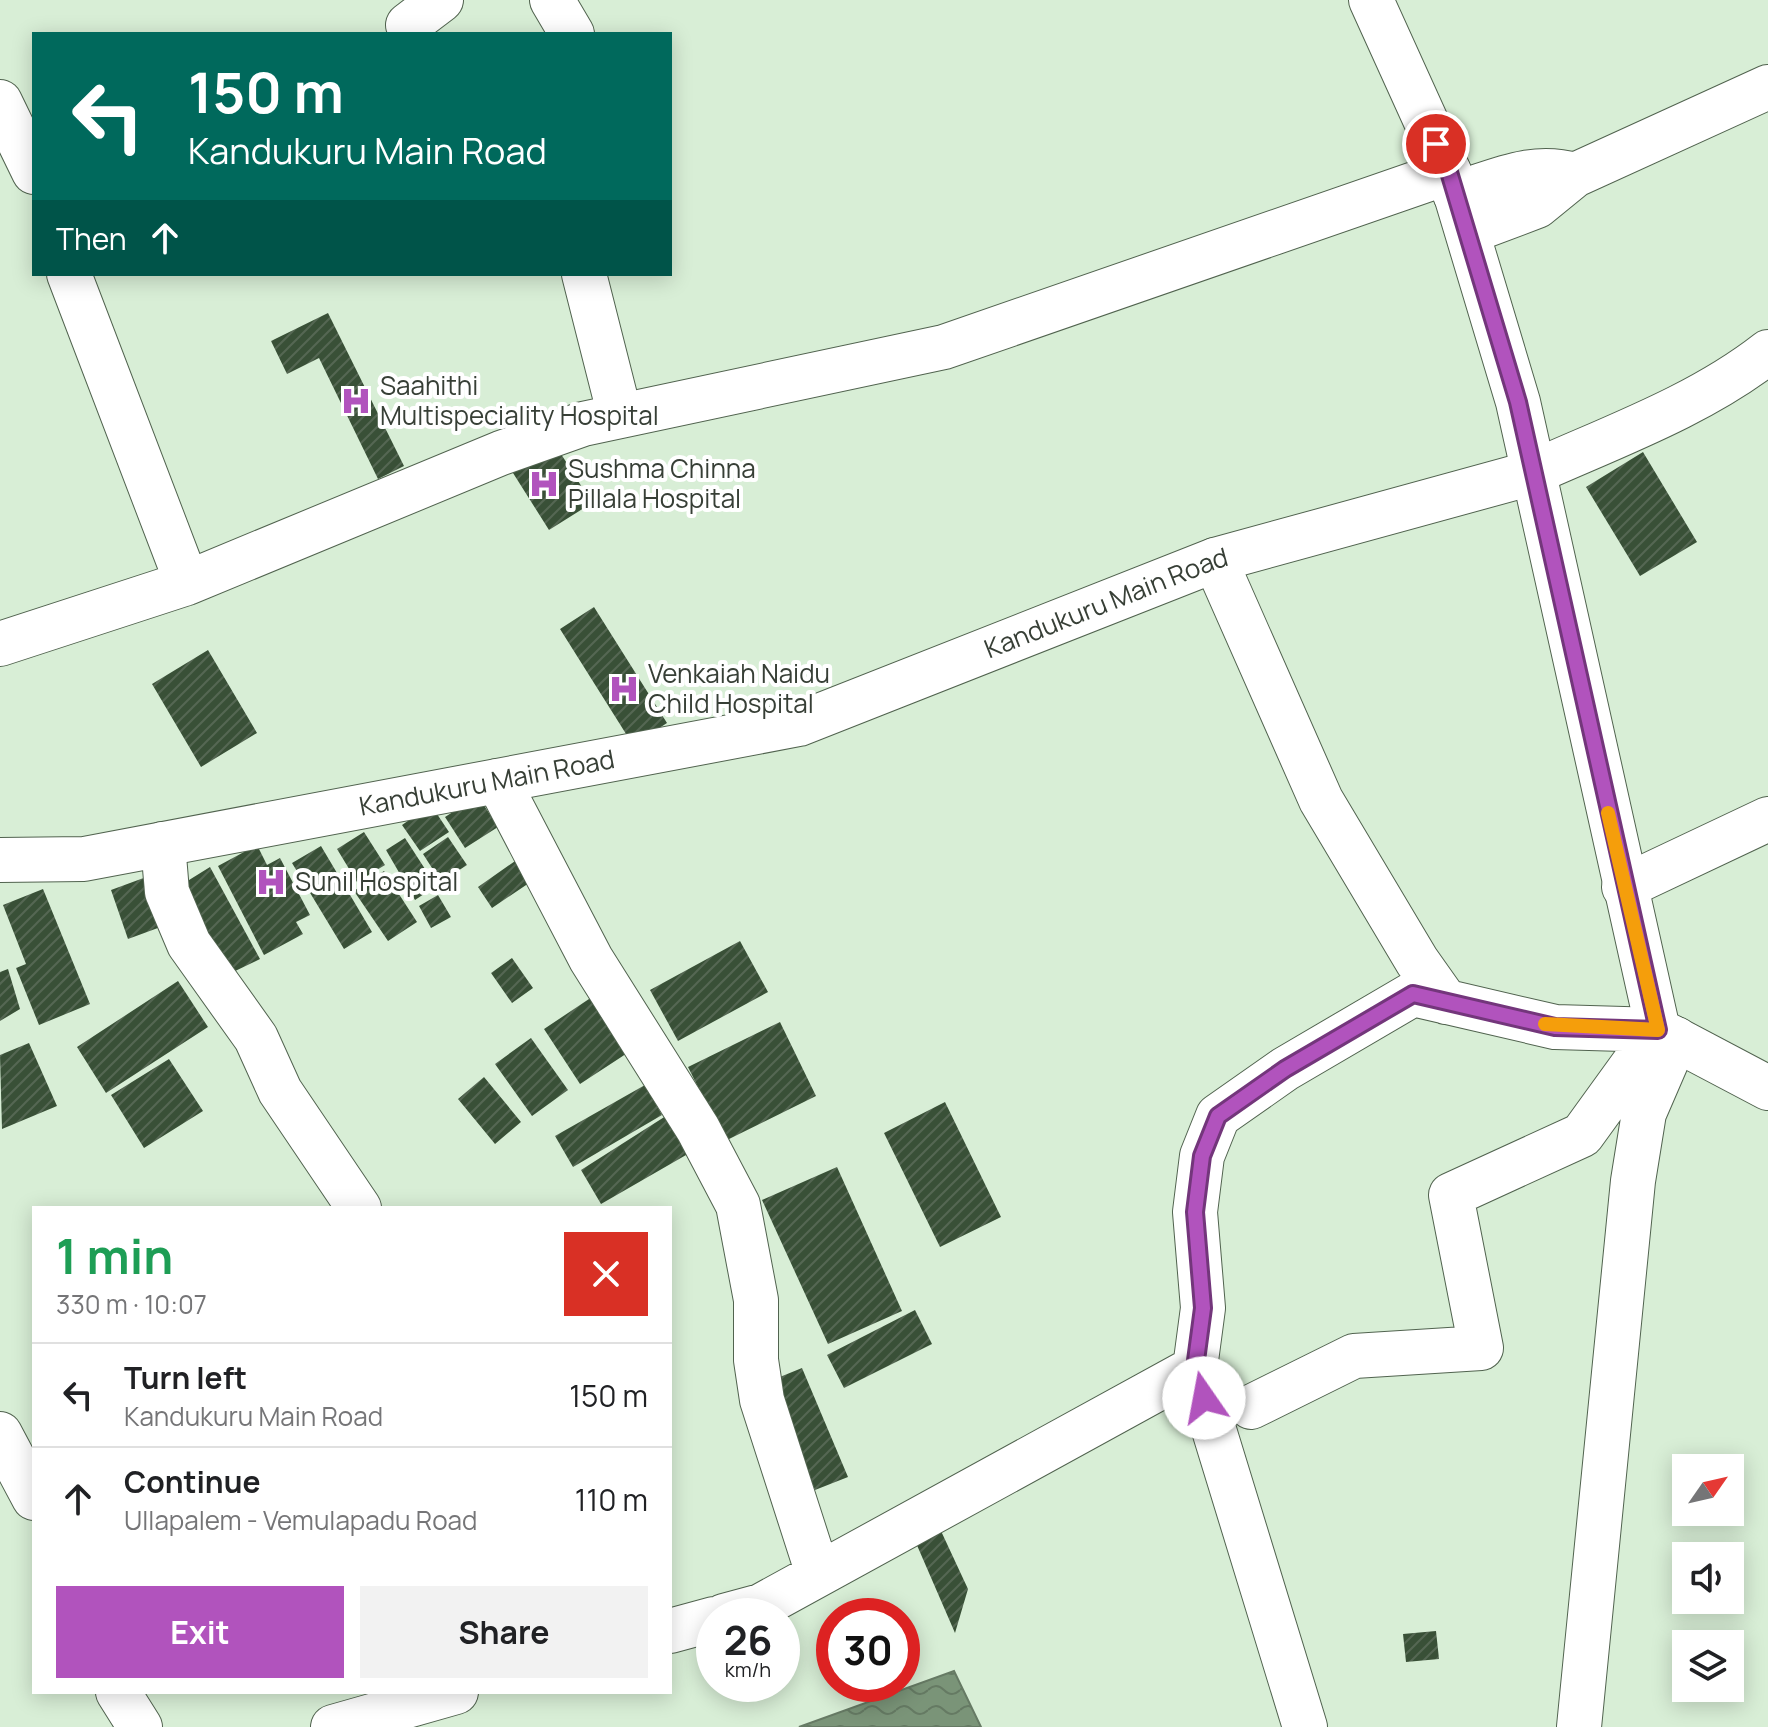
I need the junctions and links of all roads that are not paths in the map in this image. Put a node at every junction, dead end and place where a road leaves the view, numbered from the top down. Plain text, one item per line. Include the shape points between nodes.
1 (552, 0) edge
2 (1371, 0) edge
3 (571, 32) edge
4 (1768, 87) edge
5 (0, 102) edge
6 (32, 168) edge
7 (1457, 200) junction
8 (70, 276) edge
9 (585, 276) edge
10 (1768, 352) edge
11 (620, 416) junction
12 (1532, 473) junction
13 (1215, 560) junction
14 (187, 583) junction
15 (0, 644) edge
16 (498, 781) junction
17 (1768, 819) edge
18 (163, 844) junction
19 (0, 860) edge
20 (1624, 887) junction
21 (1446, 1002) junction
22 (1667, 1035) junction
23 (1768, 1088) edge
24 (358, 1206) edge
25 (1195, 1368) junction
26 (1251, 1407) dead end
27 (0, 1434) edge
28 (32, 1494) edge
29 (818, 1574) junction
30 (775, 1598) edge
31 (696, 1624) edge
32 (672, 1630) edge
33 (119, 1694) edge
34 (449, 1694) edge
35 (140, 1727) edge
36 (333, 1727) edge
37 (1305, 1727) edge
38 (1579, 1727) edge

1 - 3 street
2 - 7 street
4 - 7 street via 1575,175 1537,206
5 - 6 street
7 - 11 street via 944,347
7 - 12 street via 1518,402
8 - 14 street
9 - 11 street
10 - 12 street, Kandukuru Main Road via 1743,372 1659,417
11 - 14 street via 501,453
12 - 13 street, Kandukuru Main Road
12 - 20 street
13 - 16 street, Kandukuru Main Road via 799,724
13 - 21 street via 1321,800
14 - 15 street
16 - 18 street, Kandukuru Main Road
16 - 29 street via 591,959 698,1129 738,1205 756,1300 762,1400
17 - 20 street
18 - 19 street, Kandukuru Main Road via 84,859
18 - 24 street via 167,892 189,944 256,1038 280,1091
20 - 22 street
21 - 22 street via 1555,1027
21 - 25 street via 1413,994 1285,1069 1218,1116 1202,1156 1195,1212 1203,1308
22 - 23 street
22 - 26 street via 1582,1135 1451,1195 1481,1348 1354,1356
22 - 38 street via 1644,1113 1633,1181
25 - 29 street
25 - 37 street
27 - 28 street
29 - 30 street
31 - 32 street
33 - 35 street
34 - 36 street

